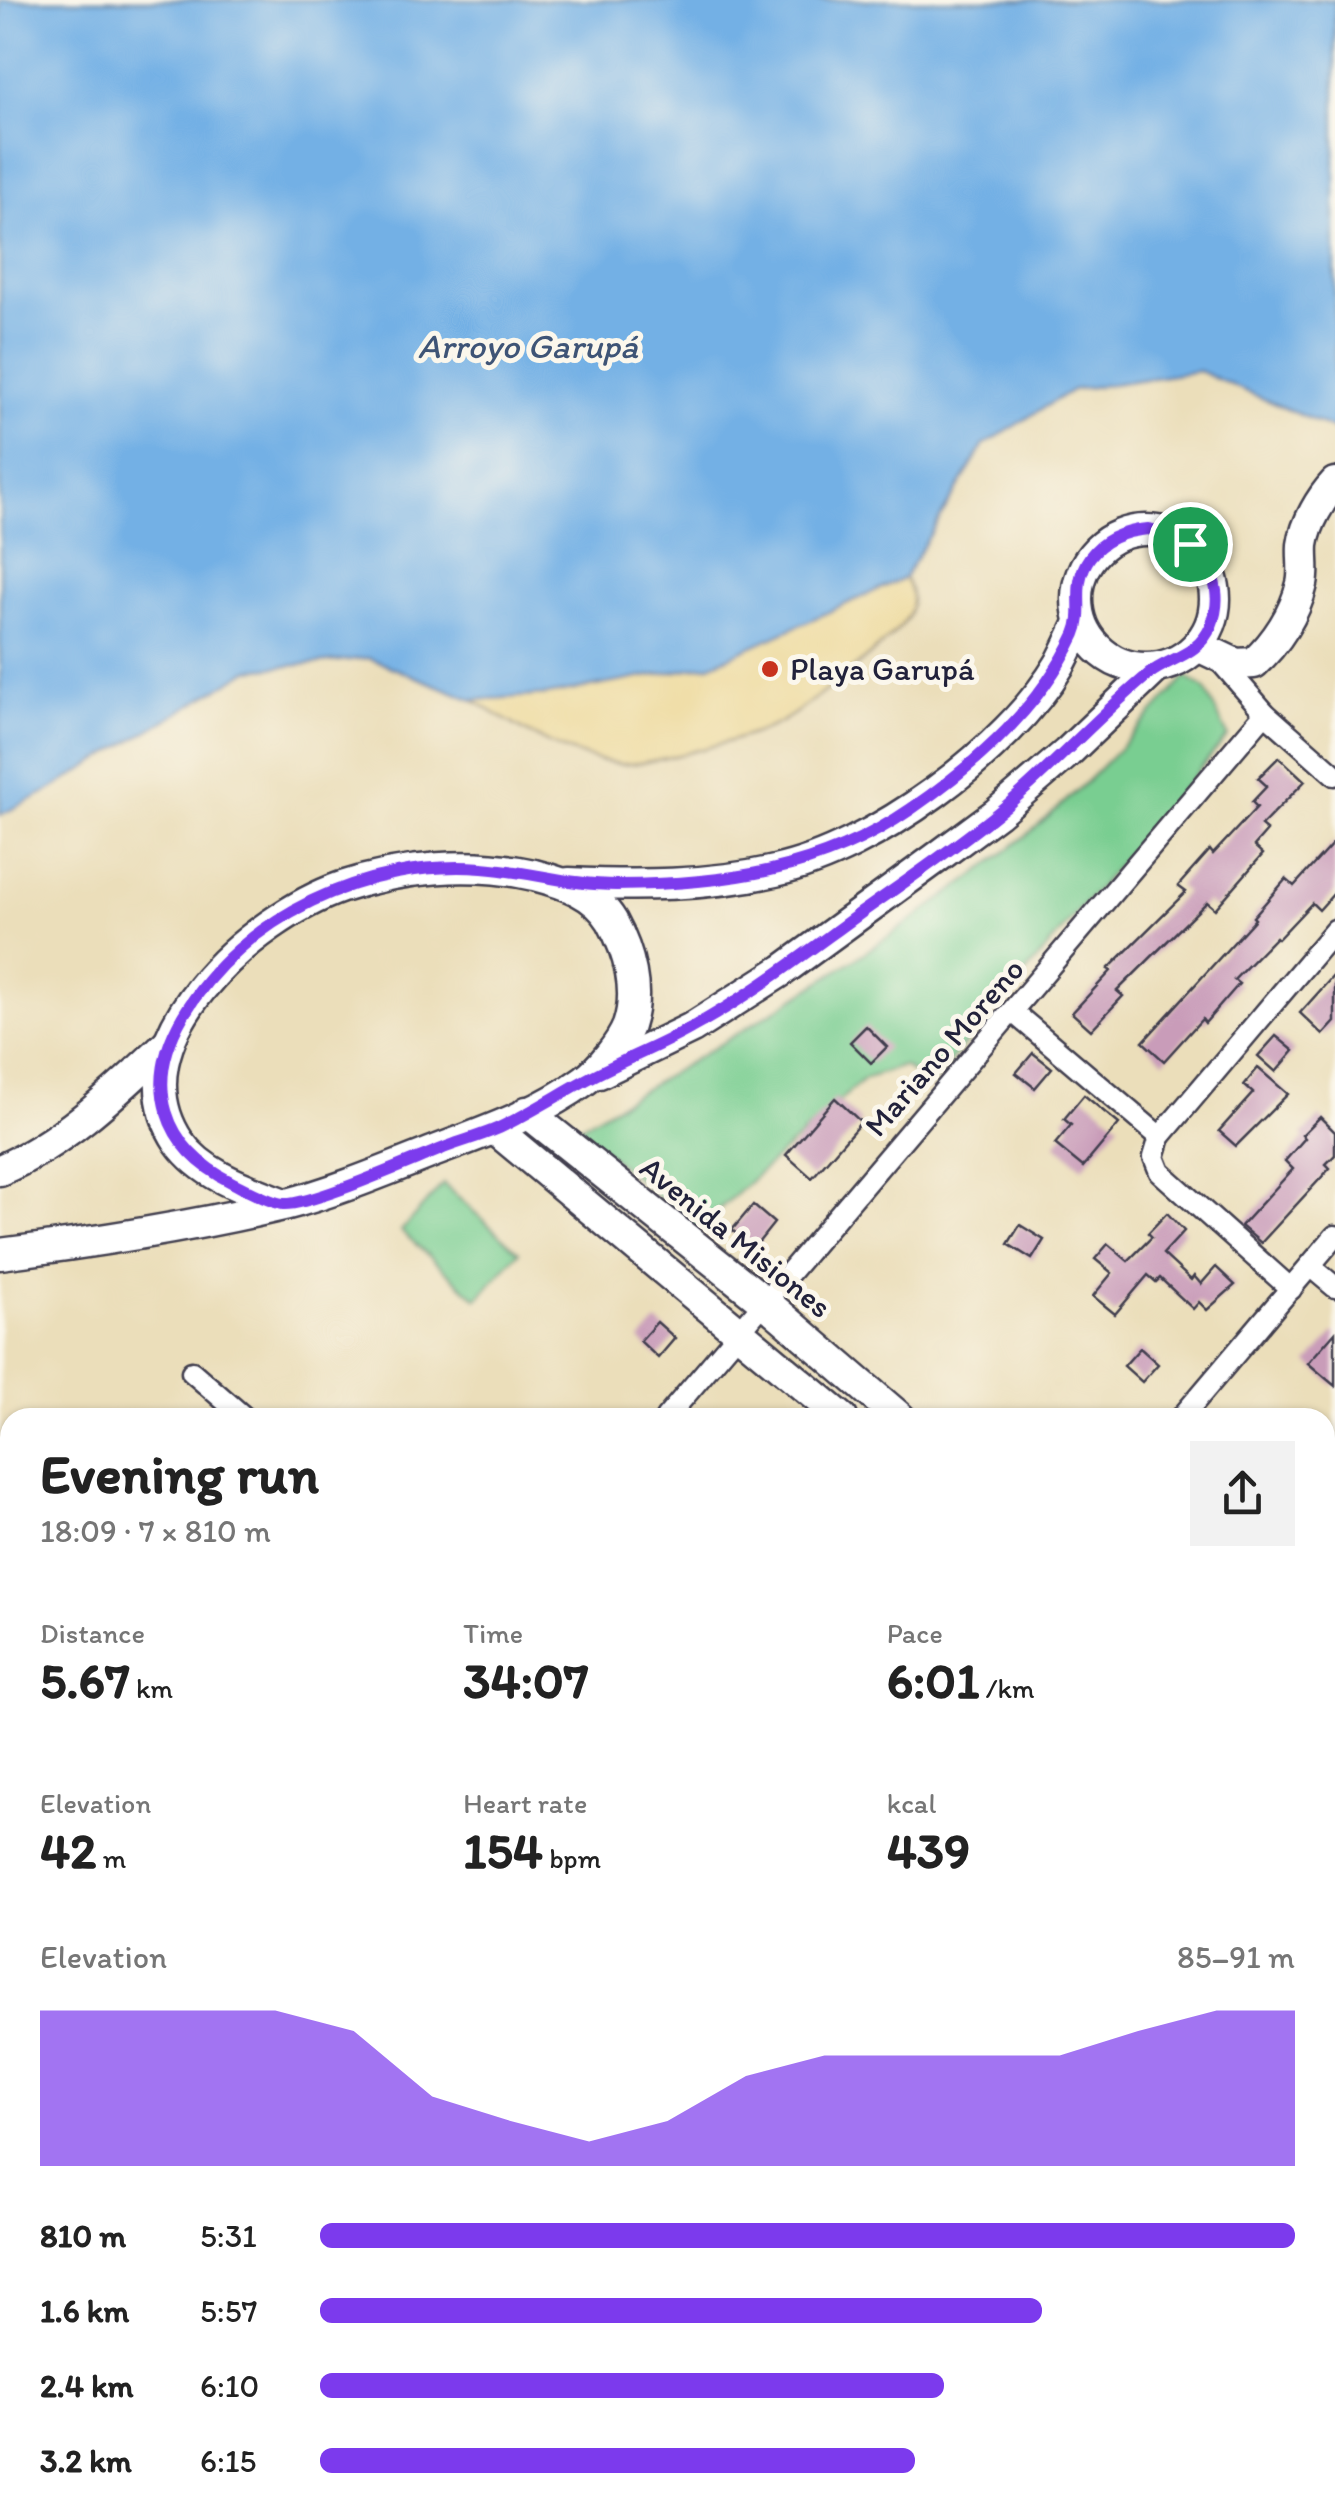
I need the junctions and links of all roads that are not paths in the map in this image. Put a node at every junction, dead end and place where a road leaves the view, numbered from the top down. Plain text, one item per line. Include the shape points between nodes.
1 (1335, 482) edge
2 (1080, 623) junction
3 (1207, 651) junction
4 (1156, 668) junction
5 (1265, 713) junction
6 (1335, 774) edge
7 (567, 883) junction
8 (1335, 930) edge
9 (1014, 1012) junction
10 (167, 1044) junction
11 (586, 1079) junction
12 (527, 1112) junction
13 (496, 1130) junction
14 (1160, 1137) junction
15 (0, 1170) edge
16 (285, 1204) junction
17 (1335, 1236) edge
18 (0, 1254) edge
19 (1310, 1266) junction
20 (1335, 1287) edge
21 (1291, 1288) junction
22 (765, 1302) junction
23 (740, 1331) junction
24 (192, 1372) dead end
25 (233, 1408) edge
26 (675, 1408) edge
27 (830, 1408) edge
28 (888, 1408) edge
29 (1189, 1408) edge

1 - 3 main road via 1303,542 1303,581 1294,610 1268,651 1254,663 1236,664
2 - 3 main road via 1079,578 1098,550 1126,532 1171,533 1205,561 1214,582
2 - 4 main road via 1110,659
2 - 7 main road via 1048,679 960,774 904,814 825,856 735,879
3 - 4 main road
3 - 5 street
4 - 11 main road via 997,813 811,950 692,1028
5 - 6 street
5 - 9 street, Mariano Moreno
7 - 10 main road via 517,872 433,868 343,887 281,917 240,948 196,994
7 - 11 main road via 606,912 632,975 627,1028
8 - 14 street
9 - 14 street
9 - 22 street, Mariano Moreno
10 - 15 main road via 67,1130
10 - 16 main road via 165,1113 180,1143 218,1176
11 - 12 main road
12 - 13 main road
12 - 22 main road, Avenida Misiones
13 - 16 main road
13 - 23 main road
14 - 21 street via 1154,1157 1160,1172
16 - 18 main road via 116,1240
17 - 19 street
19 - 20 street
19 - 21 street
21 - 29 street
22 - 23 street, Mariano Moreno
22 - 28 main road, Avenida Misiones
23 - 26 street, Mariano Moreno
23 - 27 main road
24 - 25 street

